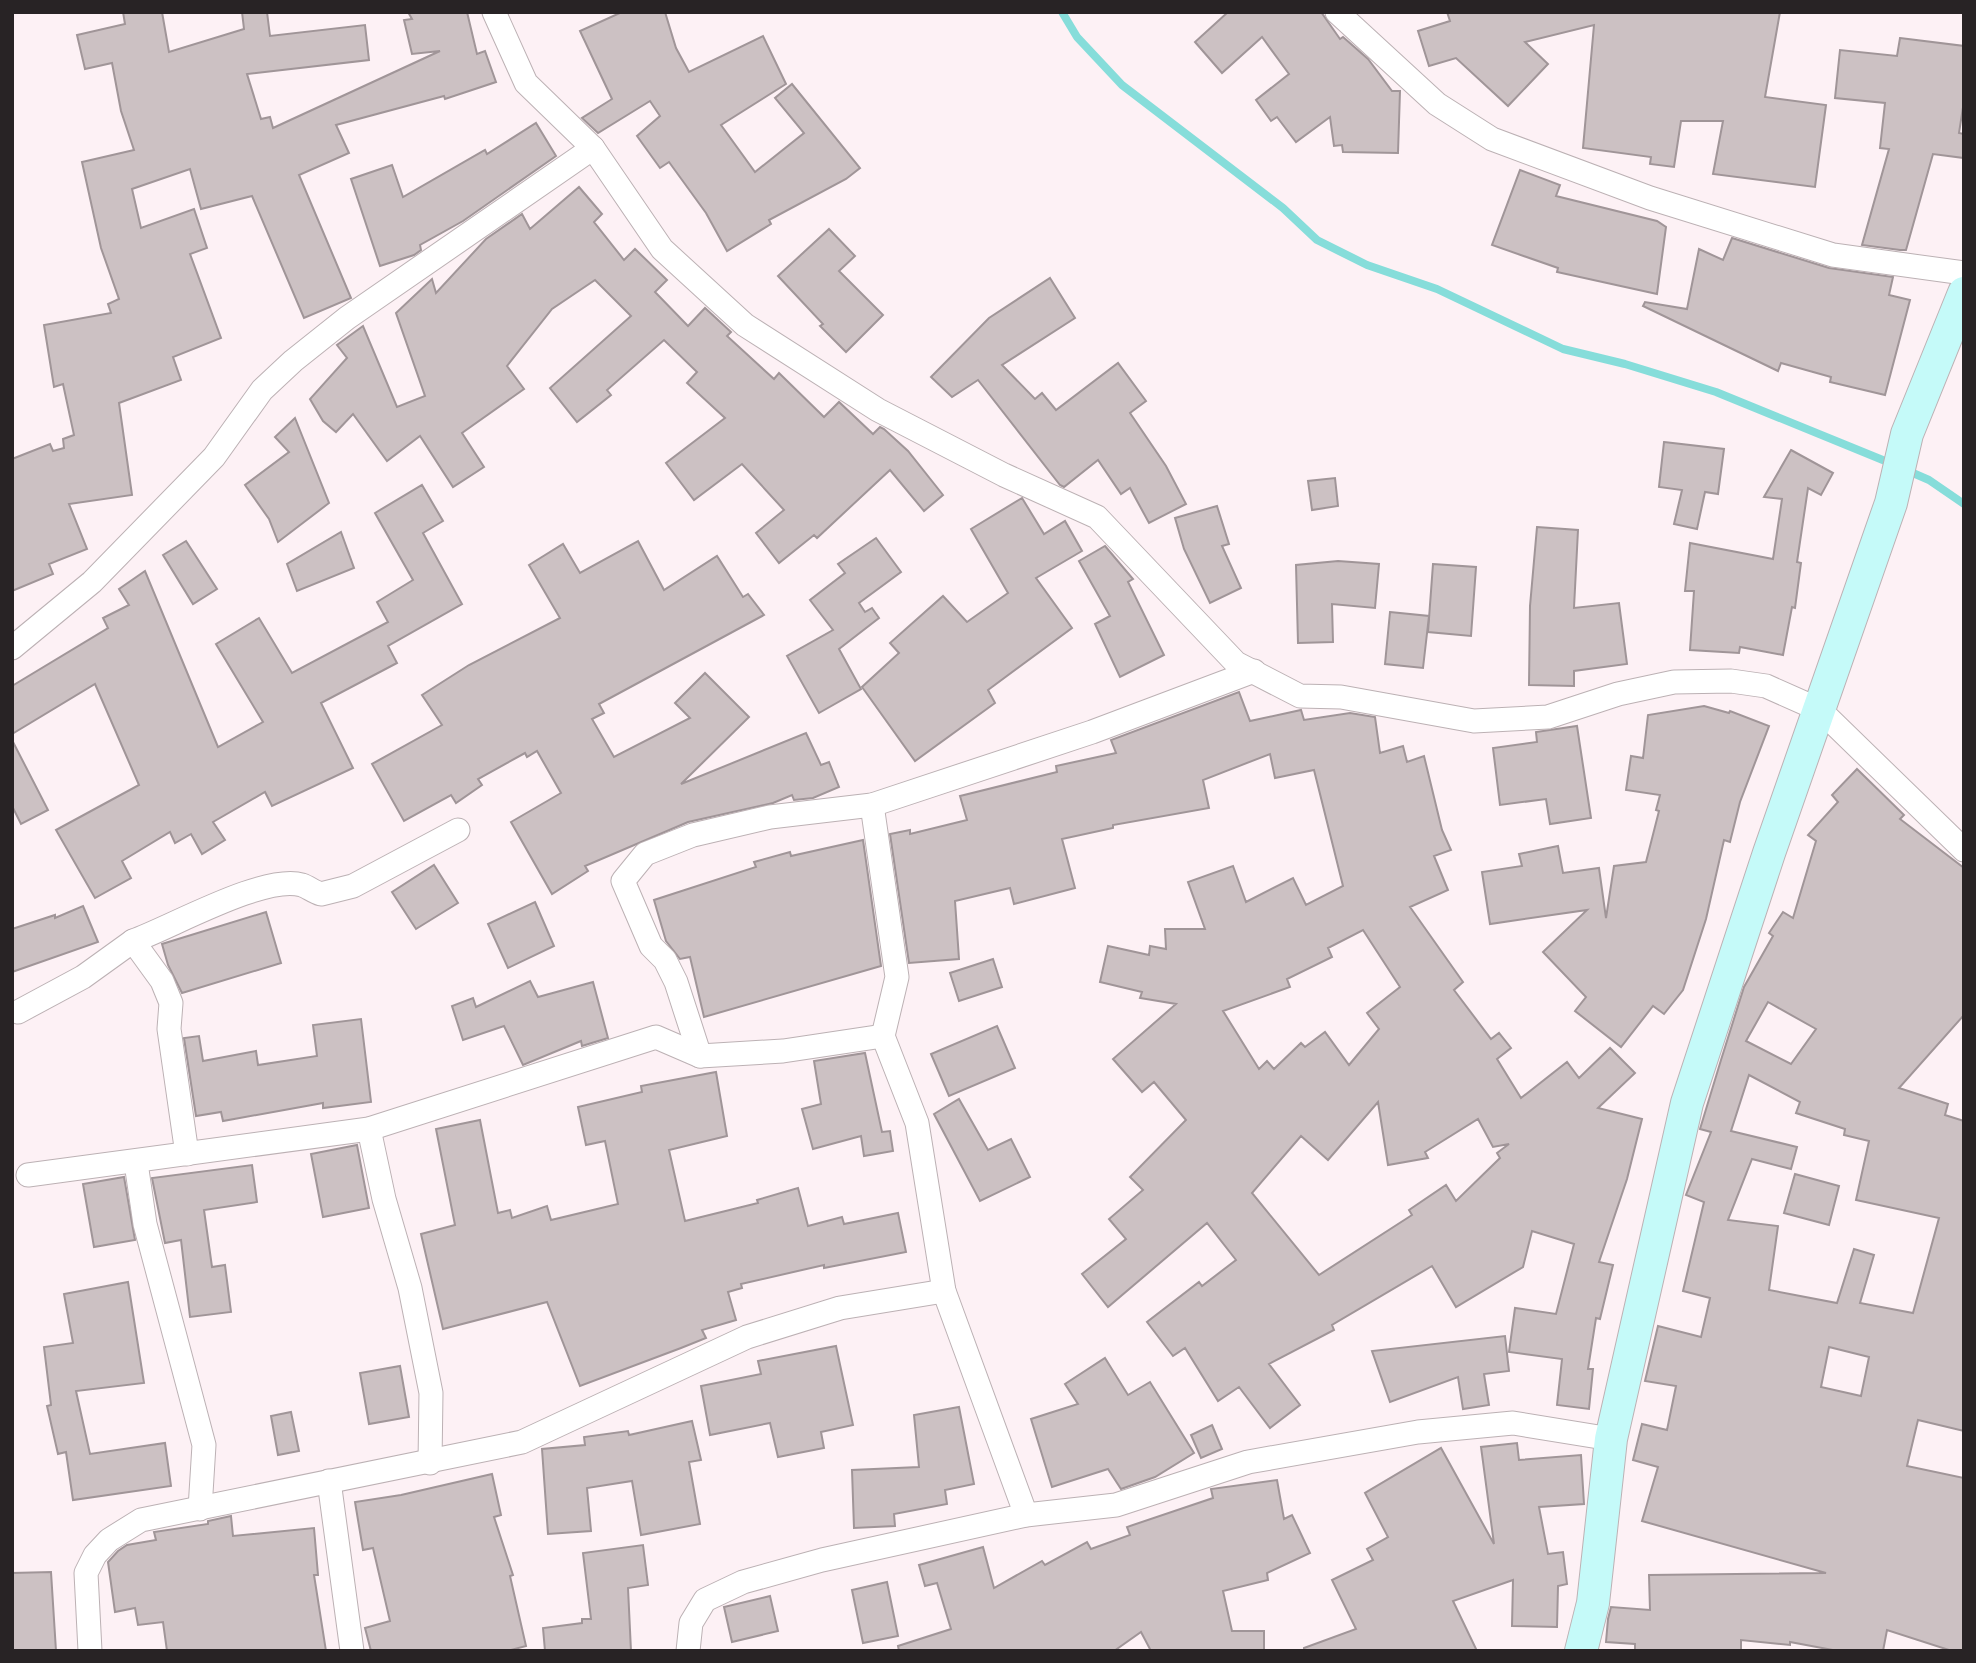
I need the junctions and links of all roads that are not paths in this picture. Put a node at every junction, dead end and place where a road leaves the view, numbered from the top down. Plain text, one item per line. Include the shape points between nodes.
1 (494, 12) edge
2 (1337, 12) edge
3 (593, 148) junction
4 (1964, 273) edge
5 (1964, 293) edge
6 (12, 648) edge
7 (1254, 671) junction
8 (1820, 710) junction
9 (872, 805) junction
10 (458, 830) dead end
11 (1964, 849) edge
12 (133, 941) junction
13 (18, 1012) dead end
14 (883, 1036) junction
15 (700, 1056) junction
16 (369, 1129) junction
17 (187, 1154) junction
18 (136, 1163) junction
19 (28, 1175) dead end
20 (944, 1291) junction
21 (1612, 1439) junction
22 (430, 1463) junction
23 (329, 1480) junction
24 (200, 1509) junction
25 (1026, 1515) junction
26 (90, 1651) edge
27 (352, 1651) edge
28 (688, 1651) edge
29 (1581, 1651) edge

1 - 3 street via 526,83
2 - 4 street via 1437,104 1492,139 1650,198 1833,255
3 - 6 street via 347,318 293,361 262,390 214,457 110,563
3 - 7 street via 663,249 745,325 878,410 1097,517 1236,663
5 - 8 main road via 1907,434 1891,503
7 - 8 street via 1300,695 1341,697 1474,721 1548,717 1674,682 1766,686
7 - 9 street via 1092,732
8 - 11 street
8 - 21 main road via 1687,1103
9 - 14 street via 897,977
9 - 15 street via 770,817 693,835 645,854 623,881 651,946 665,960 676,982
10 - 12 street via 353,886 321,894 302,885 281,885 225,900
12 - 13 street via 83,977
12 - 17 street via 162,981 171,1003 169,1029
14 - 15 street via 783,1051
14 - 20 street via 917,1123
15 - 16 street via 656,1037
16 - 17 street
16 - 22 street via 410,1288 430,1393
17 - 18 street
18 - 19 street
18 - 24 street via 145,1224 204,1445
20 - 22 street via 840,1308 747,1337 522,1442
20 - 25 street
21 - 25 street via 1513,1423 1418,1432 1248,1462 1116,1505
21 - 29 main road via 1593,1603
22 - 23 street
23 - 24 street
23 - 27 street
24 - 26 street via 141,1520 109,1540 96,1555 86,1573
25 - 28 street via 743,1582 705,1600 691,1623

